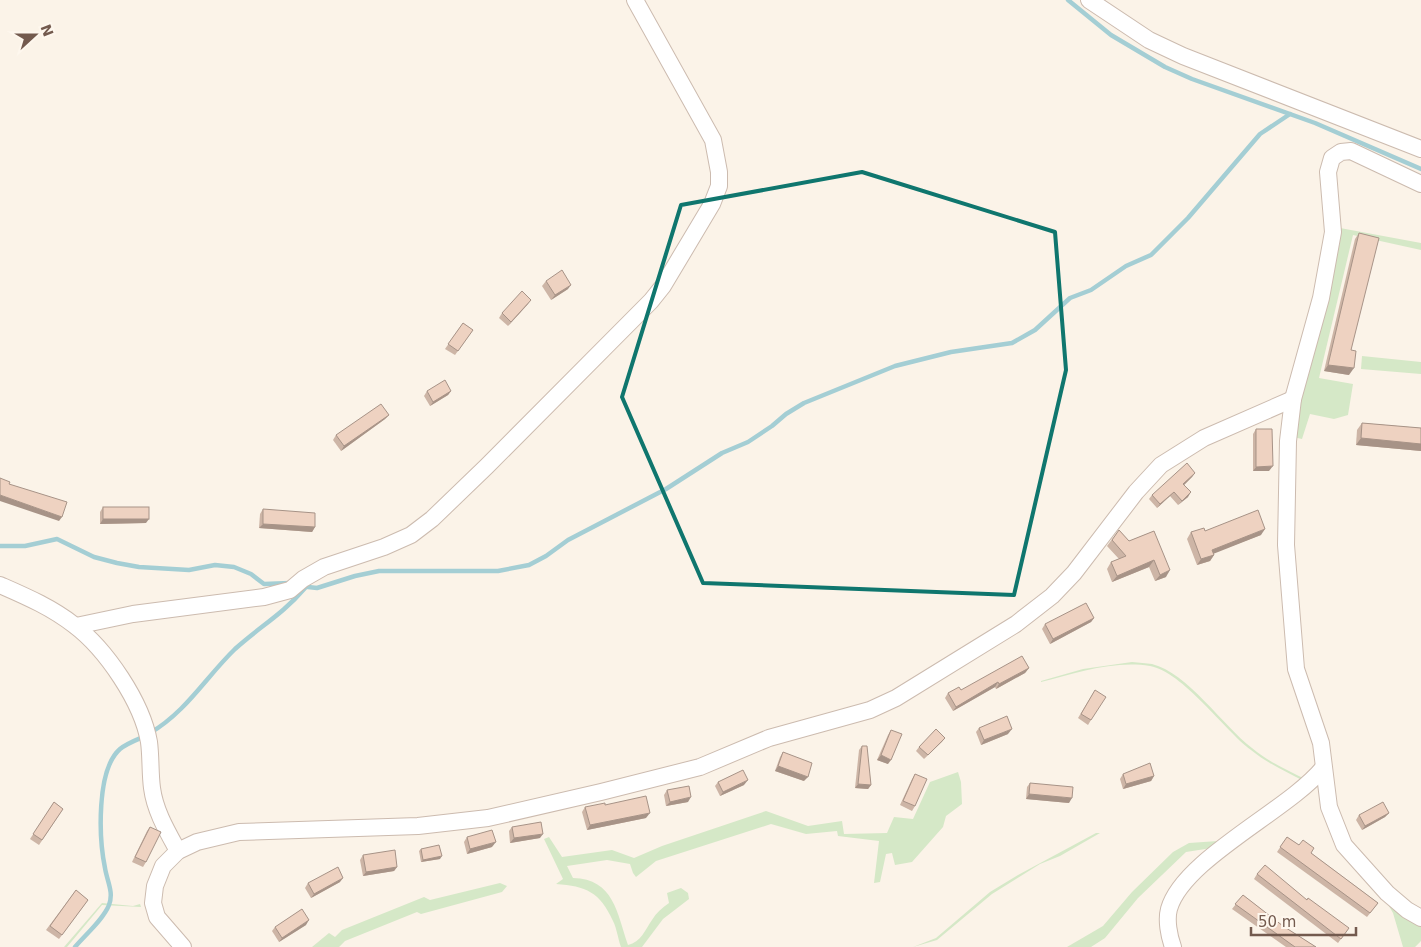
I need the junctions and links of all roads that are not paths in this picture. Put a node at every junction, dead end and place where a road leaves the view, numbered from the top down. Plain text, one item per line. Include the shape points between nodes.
1 (635, 0) edge
2 (1089, 0) edge
3 (1421, 149) edge
4 (1421, 184) edge
5 (1293, 399) junction
6 (0, 584) edge
7 (76, 626) junction
8 (1323, 768) junction
9 (178, 851) junction
10 (1421, 918) edge
11 (183, 947) edge
12 (1173, 947) edge

1 - 7 street via 713,140 719,172 719,186 712,204 651,301 487,466 411,535 324,567 290,590 264,597 133,614
2 - 3 street via 1149,40 1183,56
4 - 5 street via 1351,151 1340,152 1332,158 1328,172 1333,232 1321,298
5 - 8 street via 1286,484 1292,632 1296,669 1321,743
5 - 9 street via 1204,438 1161,465 1052,596 1016,624 944,670 870,710 791,730 700,767 488,818 418,826 239,832 197,842
6 - 7 street
7 - 9 street via 116,671 142,718 149,743 152,790 160,818
8 - 10 street via 1329,807 1344,845 1387,892
8 - 12 street via 1311,783 1203,864 1177,892 1169,910
9 - 11 street via 163,866 155,886 153,903 157,917

